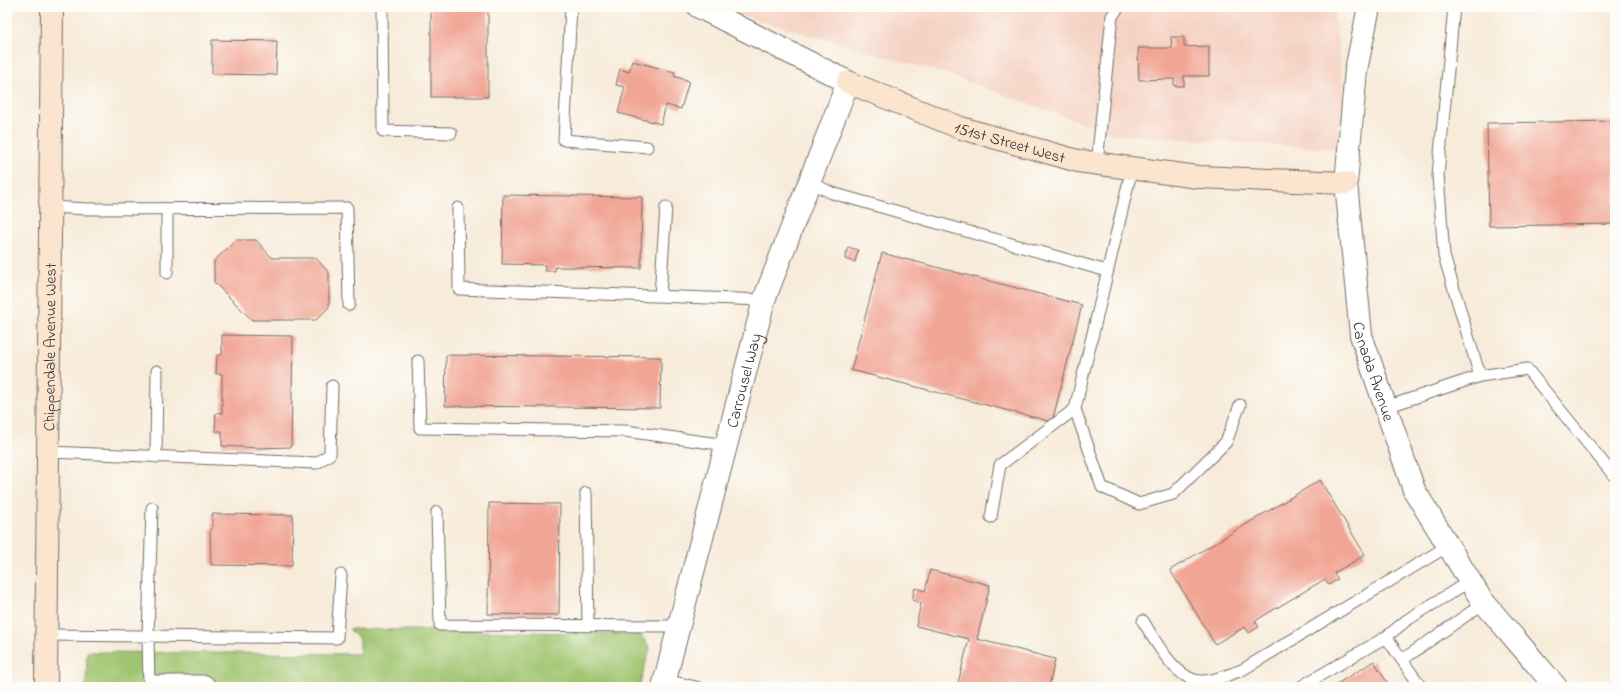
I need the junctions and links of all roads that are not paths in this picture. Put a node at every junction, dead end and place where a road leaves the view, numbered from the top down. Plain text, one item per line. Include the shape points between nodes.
1 (52, 7) edge
2 (382, 7) edge
3 (571, 7) edge
4 (699, 7) edge
5 (1119, 7) edge
6 (1369, 7) edge
7 (1454, 7) edge
8 (848, 82) junction
9 (452, 133) dead end
10 (647, 147) dead end
11 (1097, 163) junction
12 (1132, 168) junction
13 (809, 182) junction
14 (1346, 183) junction
15 (50, 207) junction
16 (666, 207) dead end
17 (458, 208) dead end
18 (166, 209) junction
19 (1108, 271) junction
20 (166, 274) dead end
21 (660, 296) junction
22 (764, 300) junction
23 (349, 305) dead end
24 (418, 361) dead end
25 (157, 371) dead end
26 (1480, 376) junction
27 (332, 386) dead end
28 (1240, 405) dead end
29 (1386, 407) junction
30 (1075, 409) junction
31 (726, 446) junction
32 (48, 452) junction
33 (156, 457) junction
34 (1615, 477) edge
35 (586, 493) dead end
36 (152, 508) dead end
37 (437, 512) dead end
38 (990, 517) dead end
39 (1448, 546) junction
40 (340, 575) dead end
41 (1470, 581) junction
42 (1484, 603) junction
43 (1143, 621) dead end
44 (588, 626) junction
45 (679, 626) junction
46 (46, 635) junction
47 (148, 636) junction
48 (1386, 637) junction
49 (1402, 660) junction
50 (149, 684) edge
51 (664, 684) edge
52 (46, 687) edge
53 (212, 687) edge
54 (696, 687) edge
55 (1300, 687) edge
56 (1421, 687) edge
57 (1556, 687) edge

1 - 15 street, Chippendale Avenue West
2 - 9 lane via 383,131
3 - 10 lane via 564,140
4 - 8 street, 151st Street West
5 - 11 lane via 1112,16
6 - 14 street, Canada Avenue via 1356,70
7 - 26 lane via 1438,175 1444,256
8 - 11 street, 151st Street West via 961,128 1078,161
8 - 13 street, Carrousel Way
11 - 12 street, 151st Street West
12 - 14 street, 151st Street West via 1198,177
12 - 19 lane
13 - 19 lane via 832,193
13 - 22 street, Carrousel Way
14 - 29 street, Canada Avenue via 1361,335
15 - 18 lane
15 - 32 street, Chippendale Avenue West
16 - 21 lane
17 - 21 lane via 459,289
18 - 20 lane
18 - 23 lane via 347,208
19 - 30 lane
21 - 22 lane
22 - 31 street, Carrousel Way
24 - 31 lane via 420,428 625,431
25 - 33 lane
26 - 29 lane
26 - 34 lane via 1527,369
27 - 33 lane via 330,454 317,463
28 - 30 lane via 1226,442 1172,494 1139,504 1102,487
29 - 39 street, Canada Avenue via 1414,490
30 - 38 lane via 1000,465
31 - 45 street, Carrousel Way
32 - 33 lane
32 - 46 street, Chippendale Avenue West
35 - 44 lane
36 - 47 lane
37 - 44 lane via 440,625
39 - 41 street, Canada Avenue
39 - 43 lane via 1242,670 1222,677 1202,681 1186,677 1167,658
40 - 47 lane via 337,638
41 - 42 street, Canada Avenue
41 - 48 lane via 1407,620
42 - 49 lane
42 - 57 street, Canada Avenue
44 - 45 lane
45 - 51 street, Carrousel Way
46 - 47 lane
46 - 52 street, Chippendale Avenue West
47 - 50 lane
48 - 49 lane
48 - 55 lane
49 - 56 lane
50 - 53 lane via 206,681
51 - 54 lane

